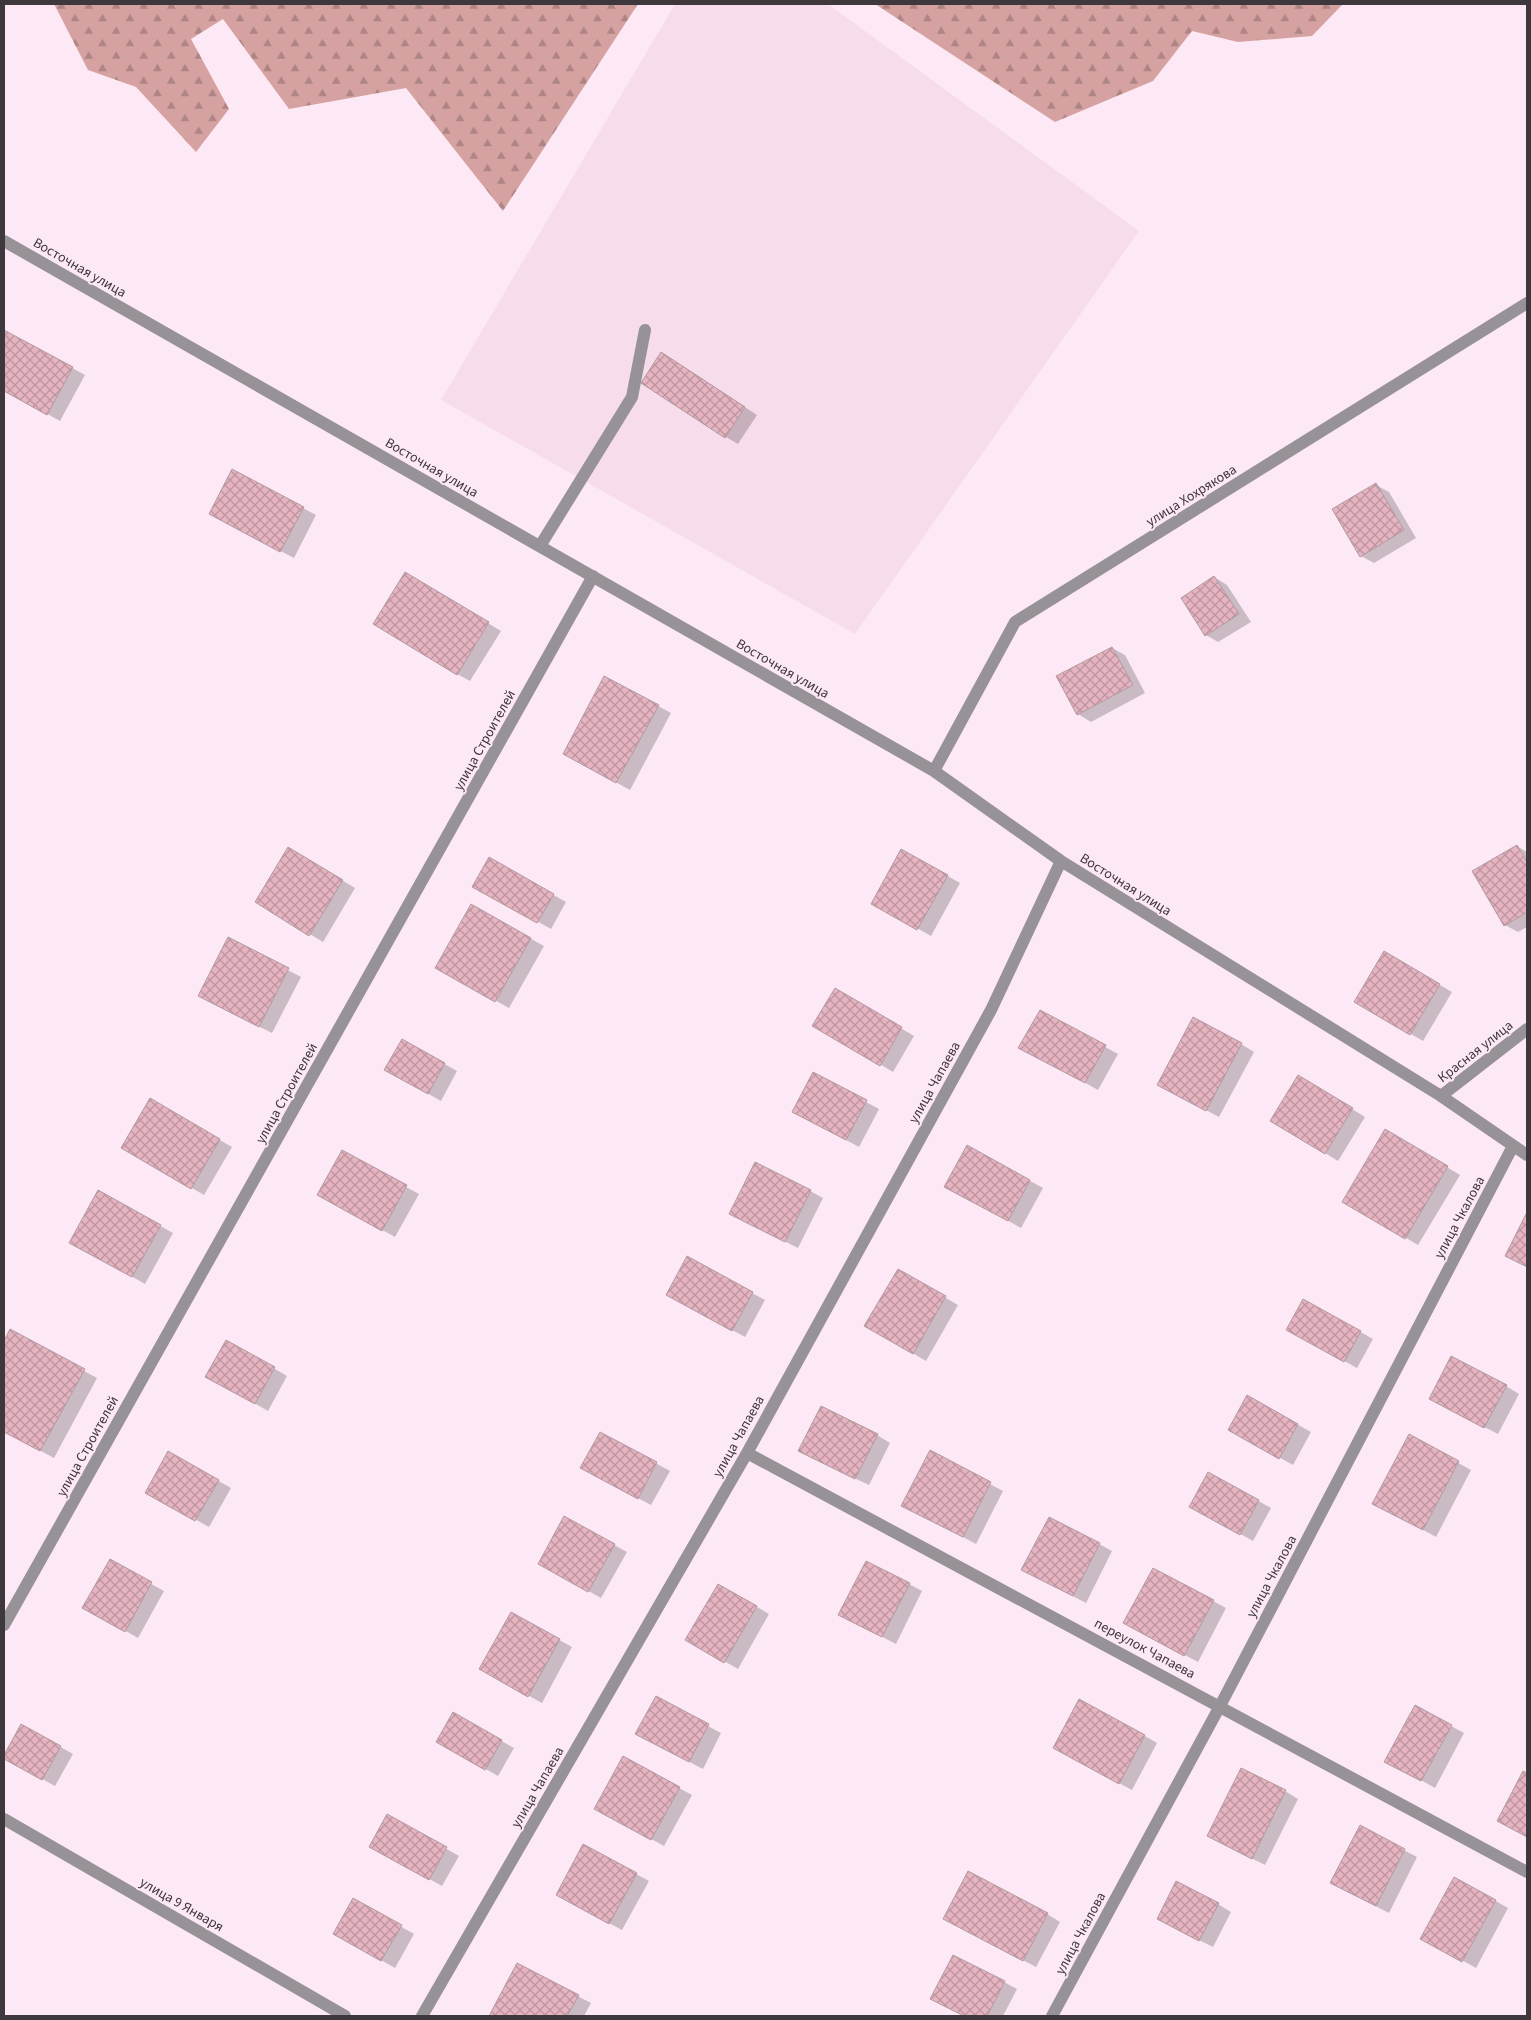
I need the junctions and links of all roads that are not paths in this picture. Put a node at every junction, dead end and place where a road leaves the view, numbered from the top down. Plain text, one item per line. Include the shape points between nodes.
1 (4, 241) edge
2 (1527, 303) edge
3 (645, 330) dead end
4 (540, 546) junction
5 (594, 576) junction
6 (934, 771) junction
7 (1061, 861) junction
8 (1527, 1029) edge
9 (1441, 1096) junction
10 (1512, 1146) junction
11 (1527, 1155) edge
12 (747, 1453) junction
13 (4, 1625) edge
14 (1220, 1706) junction
15 (4, 1819) edge
16 (1527, 1872) edge
17 (344, 2016) edge
18 (422, 2016) edge
19 (1052, 2016) edge

1 - 4 street, Восточная улица
2 - 6 street, улица Хохрякова via 1015,622
3 - 4 street via 632,397
4 - 5 street, Восточная улица
5 - 6 street, Восточная улица
5 - 13 street, улица Строителей
6 - 7 street, Восточная улица
7 - 9 street, Восточная улица
7 - 12 street, улица Чапаева via 991,1010
8 - 9 street, Красная улица
9 - 10 street, Восточная улица
10 - 11 street, Восточная улица
10 - 14 street, улица Чкалова
12 - 14 street, переулок Чапаева
12 - 18 street, улица Чапаева
14 - 16 street, переулок Чапаева
14 - 19 street, улица Чкалова
15 - 17 street, улица 9 Января

